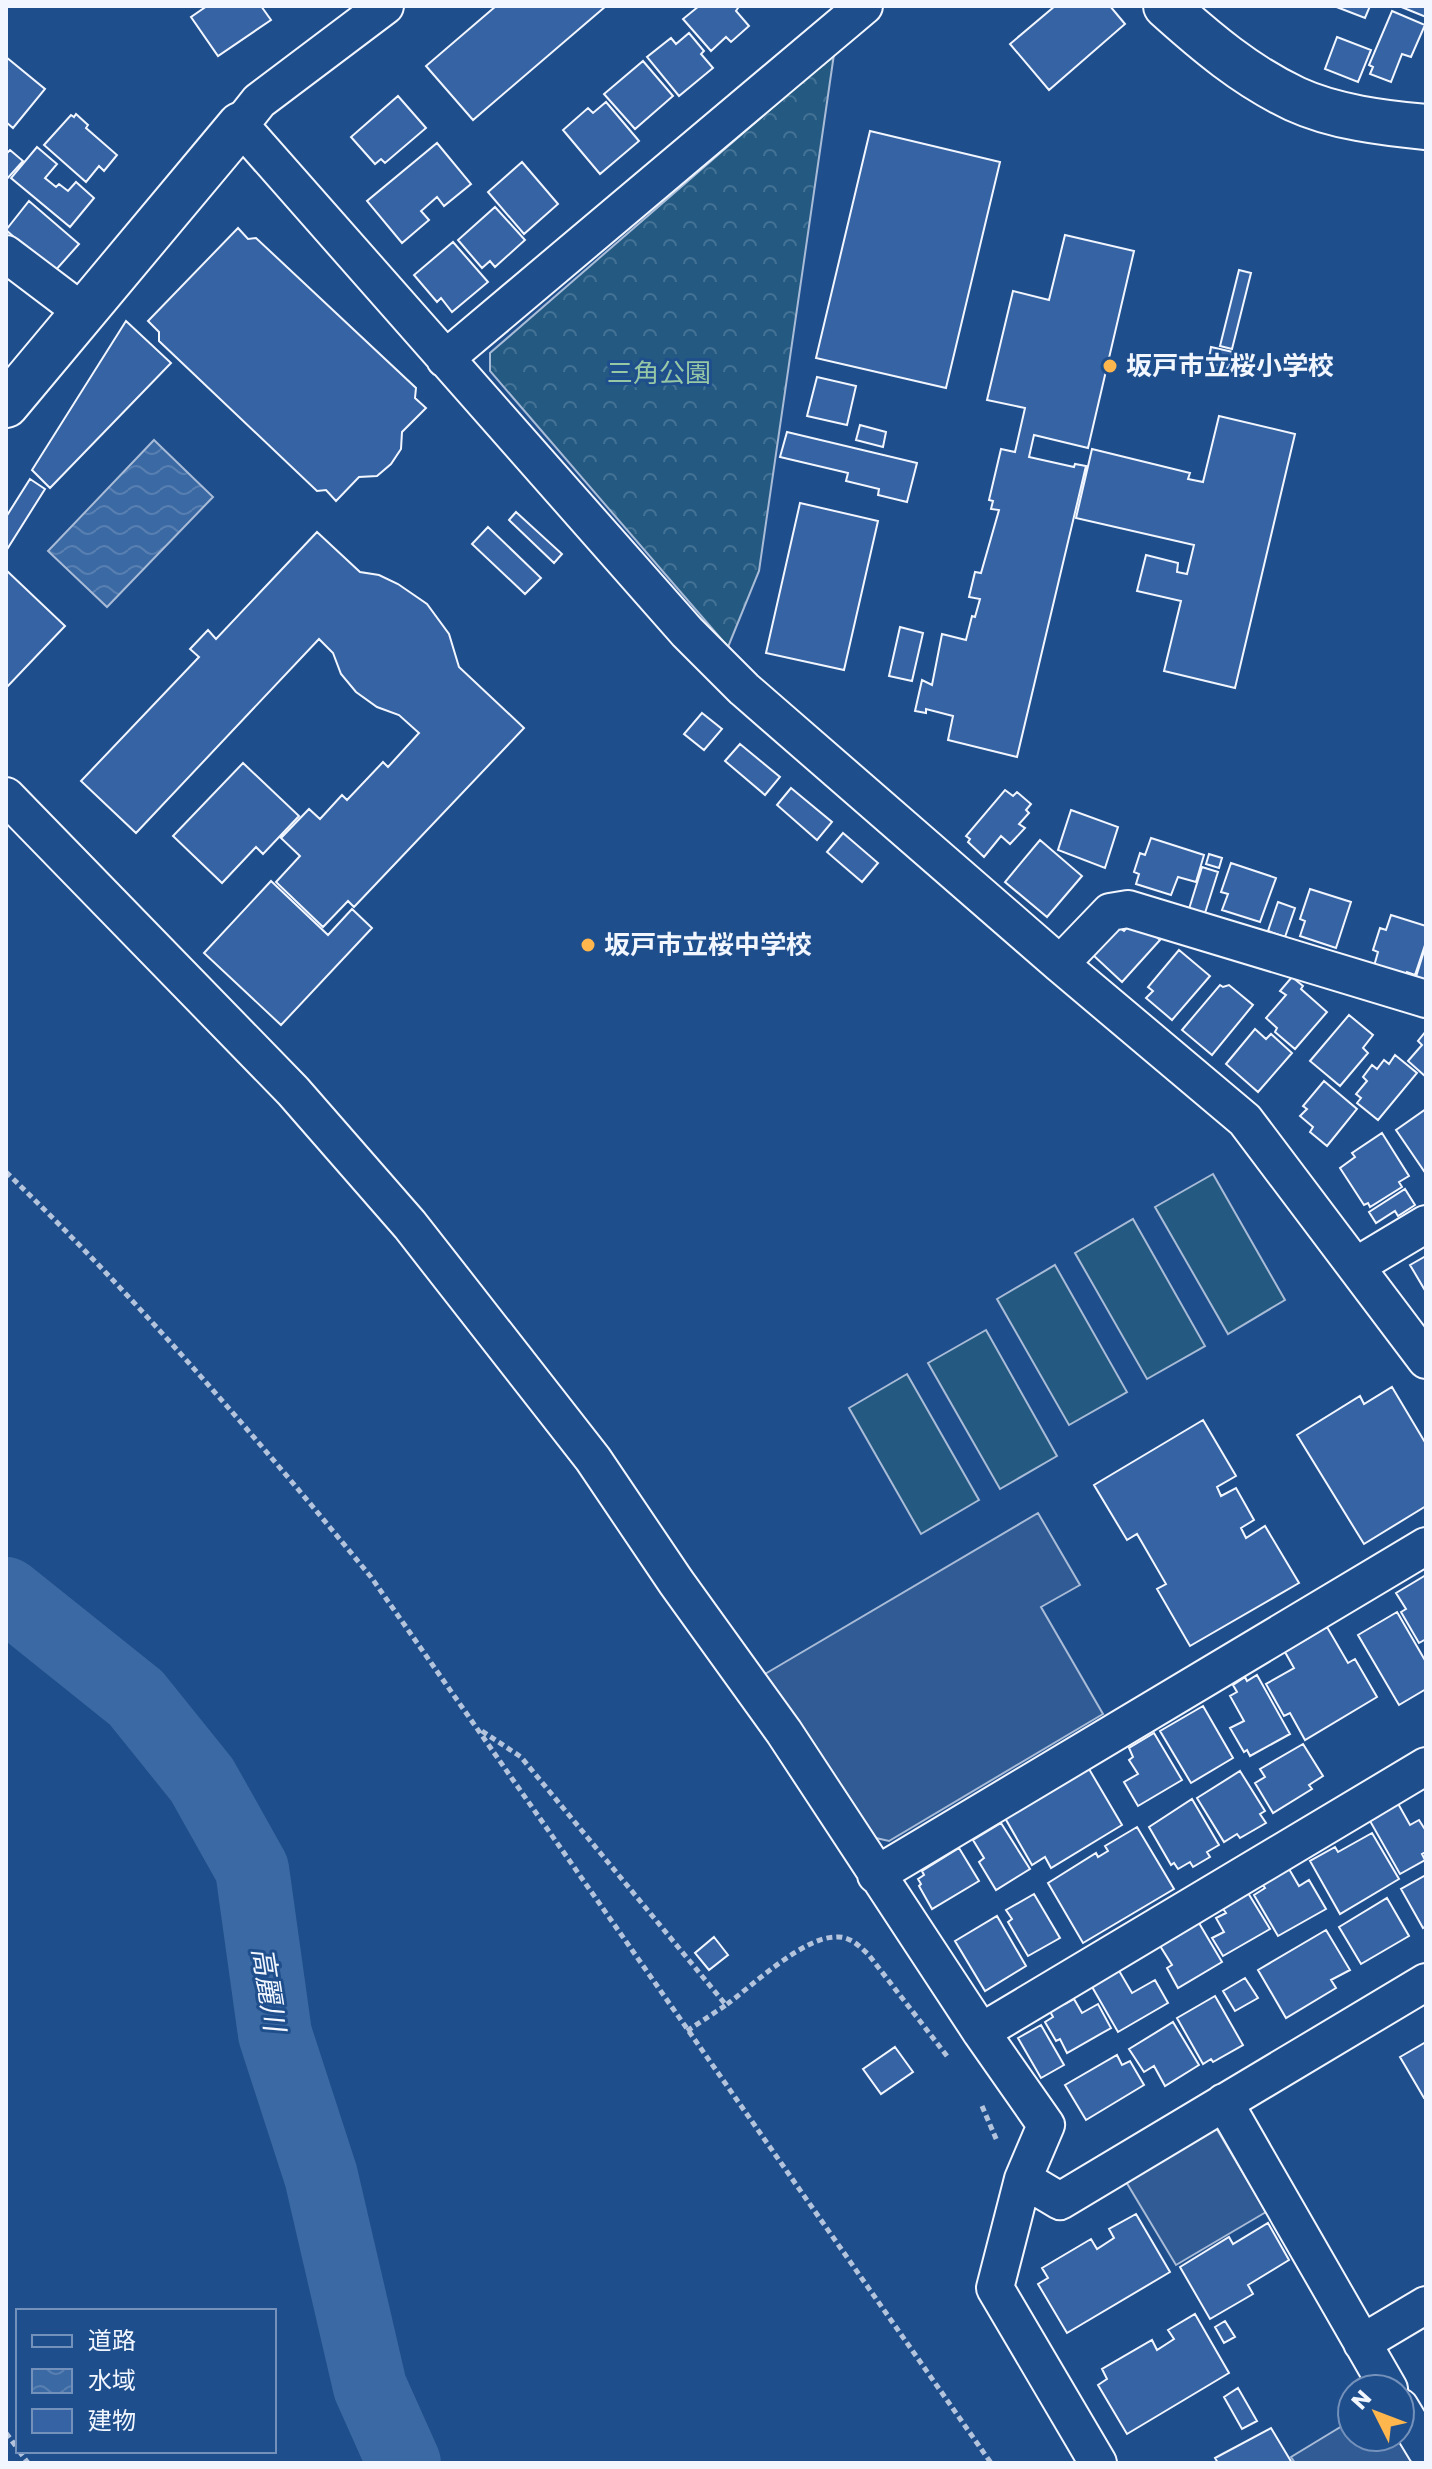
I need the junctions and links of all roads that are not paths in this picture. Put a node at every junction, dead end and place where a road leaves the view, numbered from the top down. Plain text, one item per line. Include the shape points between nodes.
1 (385, 6) edge
2 (864, 6) edge
3 (1166, 6) edge
4 (240, 125) junction
5 (1426, 127) edge
6 (6, 254) edge
7 (84, 313) junction
8 (445, 359) junction
9 (6, 405) edge
10 (6, 796) edge
11 (1060, 964) junction
12 (1426, 999) edge
13 (1426, 1224) edge
14 (1356, 1266) junction
15 (1426, 1360) edge
16 (1426, 1546) edge
17 (1426, 1766) edge
18 (876, 1875) junction
19 (1426, 1982) edge
20 (981, 2032) junction
21 (1224, 2102) junction
22 (1023, 2179) junction
23 (1426, 2305) edge
24 (1362, 2343) junction
25 (1380, 2373) edge
26 (1098, 2463) edge

1 - 4 street via 259,101
2 - 8 street
3 - 5 street via 1252,76 1297,100 1338,113
4 - 7 street
4 - 8 street
6 - 7 street
7 - 9 street
8 - 11 street via 744,689
10 - 18 street via 293,1091 410,1225 593,1459 784,1732
11 - 12 street via 1110,912 1128,909
11 - 14 street via 1245,1120
13 - 14 street
14 - 15 street
16 - 18 street
17 - 20 street
18 - 20 street
19 - 21 street
20 - 22 street via 1046,2125
21 - 22 street via 1060,2201
21 - 24 street
22 - 26 street via 995,2288
23 - 24 street
24 - 25 street

